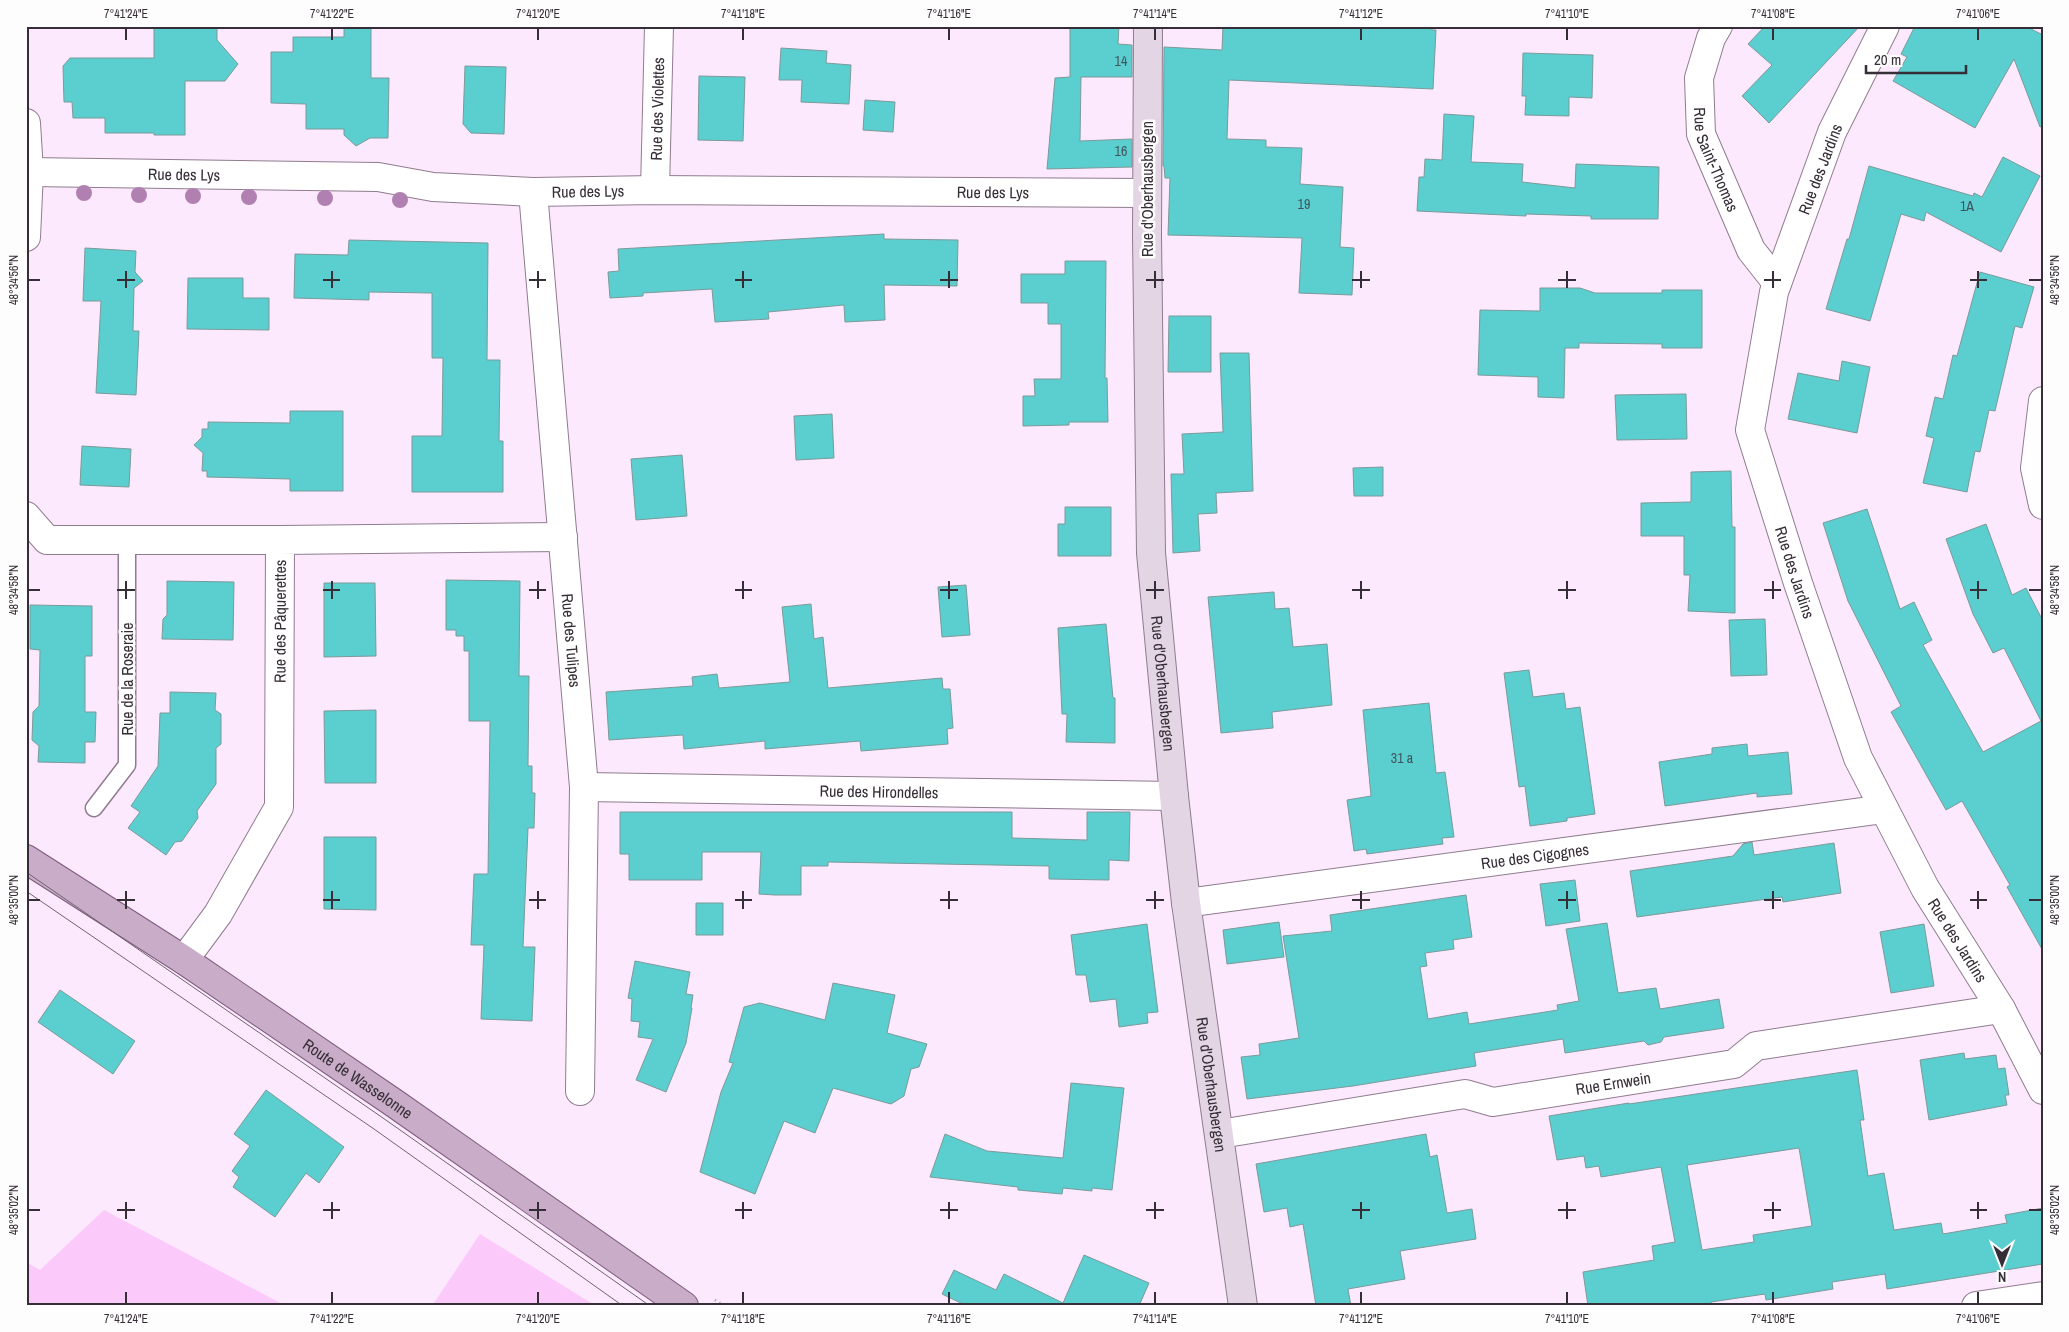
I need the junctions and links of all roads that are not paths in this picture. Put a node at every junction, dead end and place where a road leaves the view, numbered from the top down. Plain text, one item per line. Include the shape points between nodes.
1 (658, 26) edge
2 (1148, 26) edge
3 (1718, 26) edge
4 (1885, 26) edge
5 (26, 123) edge
6 (29, 172) junction
7 (655, 190) junction
8 (533, 192) junction
9 (1147, 194) junction
10 (26, 237) edge
11 (1777, 283) junction
12 (2042, 403) edge
13 (2043, 505) edge
14 (26, 516) edge
15 (564, 537) junction
16 (127, 540) junction
17 (280, 540) junction
18 (584, 786) junction
19 (1174, 796) junction
20 (94, 808) dead end
21 (1884, 810) junction
22 (26, 859) edge
23 (1186, 903) junction
24 (184, 960) junction
25 (2001, 1009) junction
26 (2043, 1090) edge
27 (580, 1091) dead end
28 (1220, 1134) junction
29 (2043, 1296) edge
30 (684, 1306) edge
31 (1244, 1306) edge
32 (1976, 1306) edge

1 - 7 street, Rue des Violettes
2 - 9 street, Rue d'Oberhausbergen
3 - 11 street, Rue Saint-Thomas via 1699,78 1701,134 1751,250
4 - 11 street, Rue des Jardins via 1832,132
5 - 6 street
6 - 8 street, Rue des Lys via 378,177 433,187
6 - 10 street
7 - 8 street, Rue des Lys
7 - 9 street, Rue des Lys
8 - 15 street, Rue des Tulipes
9 - 19 street, Rue d'Oberhausbergen via 1152,553
11 - 21 street, Rue des Jardins via 1750,430 1858,758
12 - 13 street via 2036,468
14 - 16 street via 47,540
15 - 17 street, Rue des Pâquerettes
15 - 18 street, Rue des Tulipes
16 - 17 street
16 - 20 lane, Rue de la Roseraie via 127,765
17 - 24 street, Rue des Pâquerettes via 279,807 218,914
18 - 19 street, Rue des Hirondelles
18 - 27 street, Rue des Tulipes
19 - 23 street, Rue d'Oberhausbergen
21 - 23 street, Rue des Cigognes
21 - 25 street, Rue des Jardins via 1925,888
22 - 24 main road, Route de Wasselonne
23 - 28 street, Rue d'Oberhausbergen
24 - 30 main road, Route de Wasselonne
25 - 26 street, Rue des Jardins
25 - 28 street, Rue Ernwein via 1756,1046 1734,1064 1493,1102 1465,1094
28 - 31 street, Rue d'Oberhausbergen
29 - 32 street

